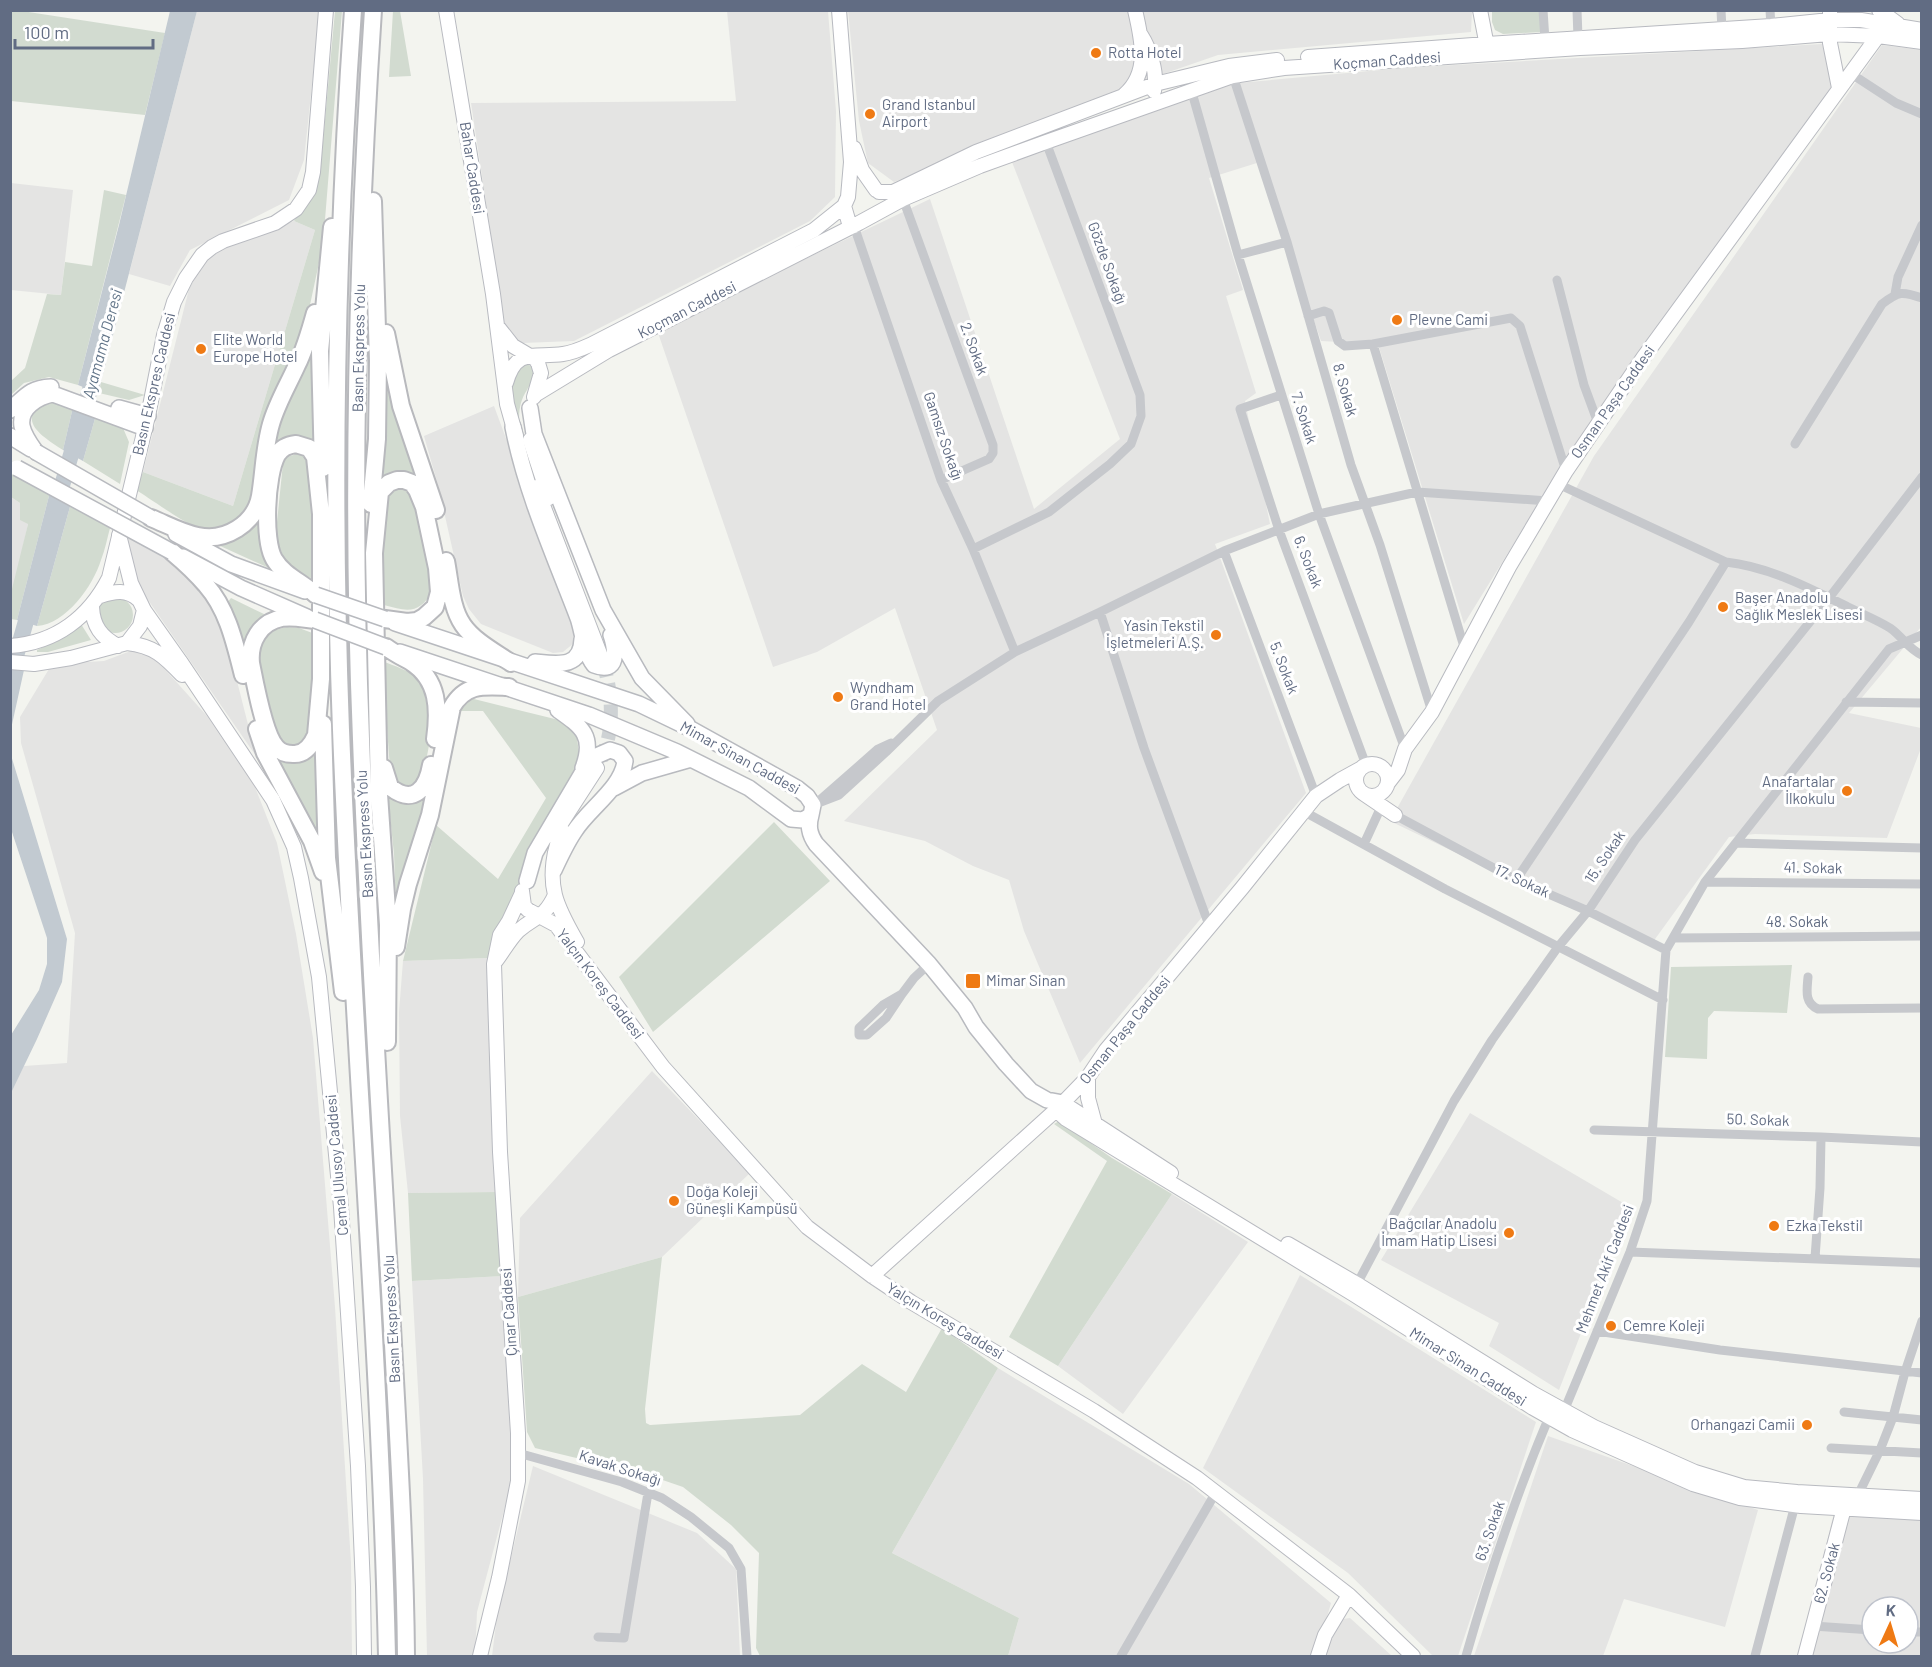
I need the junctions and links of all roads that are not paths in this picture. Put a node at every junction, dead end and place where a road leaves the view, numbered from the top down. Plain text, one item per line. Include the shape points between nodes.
1 (326, 10) edge
2 (353, 10) edge
3 (373, 10) edge
4 (446, 10) edge
5 (839, 10) edge
6 (1136, 10) edge
7 (1478, 10) edge
8 (1544, 10) edge
9 (1577, 10) edge
10 (1720, 10) edge
11 (1770, 10) edge
12 (1879, 10) edge
13 (1834, 19) edge
14 (1771, 27) junction
15 (1903, 27) junction
16 (1722, 30) junction
17 (1922, 30) edge
18 (1141, 35) junction
19 (1878, 36) junction
20 (1578, 38) junction
21 (1545, 40) junction
22 (1922, 42) edge
23 (1487, 44) junction
24 (1466, 45) junction
25 (1506, 53) junction
26 (1850, 73) junction
27 (1233, 76) junction
28 (369, 82) junction
29 (1155, 84) junction
30 (1839, 88) junction
31 (1191, 89) junction
32 (1120, 98) junction
33 (346, 110) junction
34 (1922, 114) edge
35 (1098, 123) junction
36 (849, 129) junction
37 (1046, 142) junction
38 (877, 191) junction
39 (903, 199) junction
40 (846, 203) junction
41 (878, 213) junction
42 (1922, 225) edge
43 (854, 226) junction
44 (1287, 242) junction
45 (1238, 255) junction
46 (329, 257) junction
47 (376, 273) junction
48 (1557, 279) dead end
49 (1895, 294) junction
50 (1922, 298) edge
51 (1308, 316) junction
52 (497, 325) junction
53 (1373, 344) junction
54 (529, 355) junction
55 (505, 385) junction
56 (57, 392) junction
57 (1281, 395) junction
58 (533, 402) junction
59 (10, 410) edge
60 (147, 422) junction
61 (1598, 423) junction
62 (513, 427) junction
63 (10, 436) edge
64 (1795, 444) dead end
65 (36, 452) junction
66 (13, 467) edge
67 (1566, 471) junction
68 (1922, 477) edge
69 (941, 480) junction
70 (1558, 484) junction
71 (1417, 492) junction
72 (1548, 501) junction
73 (1365, 503) junction
74 (321, 514) junction
75 (1319, 514) junction
76 (151, 518) junction
77 (1280, 530) junction
78 (119, 535) junction
79 (973, 549) junction
80 (1224, 551) junction
81 (172, 552) junction
82 (374, 553) junction
83 (1726, 562) junction
84 (316, 595) junction
85 (1829, 598) junction
86 (96, 601) junction
87 (142, 605) junction
88 (603, 610) junction
89 (1100, 612) junction
90 (385, 619) junction
91 (315, 621) junction
92 (583, 633) junction
93 (1922, 634) edge
94 (1904, 642) junction
95 (123, 644) junction
96 (10, 646) edge
97 (386, 647) junction
98 (1465, 650) junction
99 (1016, 652) junction
100 (1922, 655) edge
101 (10, 662) edge
102 (511, 663) junction
103 (321, 679) junction
104 (509, 687) junction
105 (537, 697) junction
106 (206, 701) junction
107 (1846, 702) junction
108 (1922, 702) edge
109 (1431, 712) junction
110 (691, 729) junction
111 (379, 738) junction
112 (1404, 750) junction
113 (608, 757) tunnel mouth
114 (691, 759) junction
115 (1366, 766) junction
116 (597, 768) tunnel mouth
117 (581, 775) junction
118 (1386, 786) junction
119 (611, 789) junction
120 (1363, 793) junction
121 (1316, 796) junction
122 (814, 807) junction
123 (1381, 807) junction
124 (1303, 811) junction
125 (1395, 814) junction
126 (1736, 843) junction
127 (1364, 844) junction
128 (1922, 848) edge
129 (554, 870) junction
130 (1516, 880) junction
131 (1705, 882) junction
132 (1922, 884) edge
133 (525, 886) junction
134 (555, 895) junction
135 (1588, 911) junction
136 (540, 916) junction
137 (1209, 925) junction
138 (1922, 936) edge
139 (1672, 938) junction
140 (338, 942) junction
141 (1558, 947) junction
142 (1666, 950) junction
143 (494, 964) junction
144 (928, 964) junction
145 (595, 976) junction
146 (1808, 977) dead end
147 (902, 994) junction
148 (1663, 1000) junction
149 (1922, 1008) edge
150 (387, 1034) junction
151 (1088, 1077) junction
152 (1060, 1107) junction
153 (1095, 1124) junction
154 (1594, 1130) dead end
155 (1653, 1131) junction
156 (1821, 1137) junction
157 (1922, 1142) edge
158 (363, 1158) junction
159 (386, 1198) junction
160 (1629, 1252) junction
161 (1815, 1258) junction
162 (1922, 1263) edge
163 (872, 1276) junction
164 (1357, 1284) junction
165 (1922, 1321) edge
166 (1597, 1331) junction
167 (1905, 1372) junction
168 (1922, 1373) edge
169 (1564, 1411) junction
170 (1844, 1412) dead end
171 (1549, 1417) junction
172 (1893, 1417) junction
173 (1922, 1420) edge
174 (1831, 1448) dead end
175 (1880, 1450) junction
176 (518, 1453) junction
177 (1922, 1453) edge
178 (1216, 1492) junction
179 (648, 1493) junction
180 (1857, 1495) junction
181 (1922, 1499) edge
182 (1795, 1505) junction
183 (1844, 1508) junction
184 (1922, 1513) edge
185 (1349, 1594) junction
186 (1813, 1626) junction
187 (1860, 1629) edge
188 (598, 1637) dead end
189 (364, 1656) edge
190 (387, 1656) edge
191 (406, 1656) edge
192 (480, 1656) edge
193 (747, 1656) edge
194 (1121, 1656) edge
195 (1318, 1656) edge
196 (1413, 1656) edge
197 (1466, 1656) edge
198 (1755, 1656) edge
199 (1805, 1656) edge

1 - 60 main road, Basın Ekspres Caddesi via 309,190 290,214 223,241 202,255 174,302
2 - 33 highway, Basın Ekspress Yolu
3 - 28 highway, Basın Ekspress Yolu
4 - 52 main road, Bahar Caddesi
5 - 36 main road
6 - 18 main road
7 - 23 main road
7 - 24 main road via 1474,38
8 - 21 street
9 - 20 street
10 - 16 street
11 - 14 street
12 - 15 main road
13 - 14 main road, Koçman Caddesi
13 - 15 main road
13 - 19 main road, Koçman Caddesi
13 - 25 main road, Koçman Caddesi via 1742,41
13 - 30 main road
14 - 16 main road, Koçman Caddesi
15 - 17 main road
16 - 20 main road, Koçman Caddesi
18 - 29 main road via 1148,48
18 - 32 main road via 1139,75
19 - 22 main road, Koçman Caddesi
19 - 26 main road, Osman Paşa Caddesi
20 - 21 main road, Koçman Caddesi
21 - 23 main road, Koçman Caddesi
23 - 24 main road, Koçman Caddesi
23 - 25 main road via 1494,52
24 - 29 main road, Koçman Caddesi via 1283,59 1229,66
25 - 27 main road, Koçman Caddesi via 1284,68
26 - 30 main road, Osman Paşa Caddesi
26 - 34 street via 1896,103
27 - 31 main road, Koçman Caddesi
27 - 44 street, 8. Sokak
28 - 47 highway via 375,130
28 - 159 highway, Basın Ekspress Yolu via 358,365 357,592 363,799
29 - 32 main road, Koçman Caddesi
29 - 35 main road via 1151,95 1117,108
30 - 61 main road, Osman Paşa Caddesi
31 - 35 main road, Koçman Caddesi
31 - 45 street, 7. Sokak
32 - 38 main road, Koçman Caddesi via 976,152 894,192
33 - 46 highway via 336,146
33 - 158 highway, Basın Ekspress Yolu via 337,433 338,596 345,826
35 - 37 main road, Koçman Caddesi
36 - 38 main road via 857,157
36 - 40 main road via 851,162
37 - 39 main road, Koçman Caddesi
37 - 79 street, Gözde Sokağı via 1140,394 1141,416 1131,444 1110,464 1049,512
38 - 40 main road, Koçman Caddesi via 864,192
38 - 41 main road via 882,201
39 - 41 main road, Koçman Caddesi
39 - 69 street, 2. Sokak via 993,445 989,459
40 - 43 main road via 849,223
40 - 54 main road, Koçman Caddesi via 814,230 606,338 562,354
41 - 43 main road, Koçman Caddesi
42 - 49 street via 1898,277
43 - 58 main road, Koçman Caddesi via 609,350
43 - 69 street, Gamsız Sokağı
44 - 45 street
44 - 51 street, 8. Sokak
45 - 57 street, 7. Sokak
46 - 74 highway via 320,351
46 - 76 highway via 310,333 271,425 260,496 251,517 240,528 211,538
47 - 82 highway via 378,431 370,524
47 - 102 highway via 401,406 433,498 453,602 462,624 473,636
48 - 61 street via 1584,385
49 - 50 street via 1906,292
49 - 64 street via 1882,304
51 - 53 street via 1329,313 1338,341 1345,346
51 - 73 street, 8. Sokak
52 - 54 main road via 513,346
52 - 55 main road, Bahar Caddesi
53 - 67 street via 1511,318 1520,326
53 - 71 street
54 - 55 main road via 514,363
54 - 58 main road via 541,368
55 - 62 main road
56 - 59 main road via 53,387 30,392
56 - 60 main road
56 - 65 main road via 42,396 25,411 22,427
57 - 75 street, 7. Sokak
57 - 77 street, 6. Sokak via 1240,409
58 - 62 main road via 528,433 531,446 605,657
58 - 88 main road via 534,434
60 - 78 main road, Basın Ekspres Caddesi
61 - 67 main road, Osman Paşa Caddesi
62 - 92 main road via 528,485
63 - 65 main road, Mimar Sinan Caddesi
65 - 76 main road, Mimar Sinan Caddesi, bridge
66 - 81 main road, Mimar Sinan Caddesi, bridge
67 - 70 main road, Osman Paşa Caddesi
68 - 85 street, 15. Sokak
69 - 79 street, Gamsız Sokağı
70 - 72 main road, Osman Paşa Caddesi
70 - 83 street
71 - 72 street
71 - 73 street
71 - 98 street
72 - 98 main road, Osman Paşa Caddesi
73 - 75 street
73 - 109 street, 8. Sokak
74 - 84 highway via 315,458 303,445 288,445 277,455 272,470 268,539 282,570
74 - 103 highway
75 - 77 street
75 - 112 street, 7. Sokak
76 - 84 main road, Mimar Sinan Caddesi via 231,564
77 - 80 street
77 - 115 street, 6. Sokak
78 - 86 main road, Basın Ekspres Caddesi via 109,578
78 - 87 main road, Cemal Ulusoy Caddesi via 131,583
79 - 99 street, Gamsız Sokağı
80 - 89 street
80 - 121 street, 5. Sokak
81 - 91 main road, Mimar Sinan Caddesi
81 - 140 highway via 206,585 227,620 265,753 319,860
82 - 90 highway via 380,492 397,480 412,483 424,507 439,592 435,607 417,621
82 - 111 highway
83 - 85 street via 1772,572
83 - 130 street
84 - 90 main road, Mimar Sinan Caddesi, bridge
85 - 94 street via 1891,629
85 - 135 street, 15. Sokak via 1635,840
86 - 87 main road via 125,591
86 - 95 main road via 92,617 97,628 103,637
86 - 96 main road via 62,631 37,642
87 - 95 main road via 140,626
87 - 106 main road, Cemal Ulusoy Caddesi
88 - 92 main road via 616,656 609,666 598,667 591,662
88 - 110 main road via 642,678
89 - 99 street
89 - 137 street via 1144,748
90 - 102 main road, Mimar Sinan Caddesi
91 - 97 main road, Mimar Sinan Caddesi, bridge
91 - 103 highway via 291,617 272,621 256,634 252,644 251,663 266,724 276,748 284,753 297,754 313,743
92 - 102 main road via 577,657 569,662
93 - 94 street
94 - 100 street
94 - 107 street via 1889,649
95 - 101 main road via 34,664
95 - 106 main road, Cemal Ulusoy Caddesi via 142,644 157,651
97 - 104 main road, Mimar Sinan Caddesi
97 - 111 highway via 429,679 437,699 429,778 418,792 404,795 390,787
98 - 109 main road, Osman Paşa Caddesi
99 - 122 street via 938,701 839,795
102 - 110 main road, Mimar Sinan Caddesi via 639,704
103 - 140 highway via 327,858
104 - 105 main road, Mimar Sinan Caddesi
104 - 150 highway via 472,688 452,707 430,815 402,909
105 - 114 main road, Mimar Sinan Caddesi
105 - 117 main road via 580,725 588,744
106 - 189 main road, Cemal Ulusoy Caddesi via 273,800 294,847 319,977 350,1317
107 - 108 street
107 - 126 street
109 - 112 main road, Osman Paşa Caddesi
110 - 122 main road, Mimar Sinan Caddesi via 797,788
111 - 150 highway via 388,925
112 - 115 main road, Osman Paşa Caddesi via 1391,759
112 - 118 main road, Osman Paşa Caddesi via 1398,770
113 - 129 main road via 556,841
114 - 119 main road via 642,773
114 - 122 main road, Mimar Sinan Caddesi via 749,788 791,819 803,819
115 - 118 main road via 1382,768
115 - 120 main road via 1356,781
115 - 121 main road, Osman Paşa Caddesi
116 - 133 main road, Çınar Caddesi
117 - 119 main road via 594,757 610,750 619,753 626,761 624,771
117 - 133 main road via 535,854
118 - 120 main road via 1378,795
118 - 125 main road via 1387,802
119 - 129 main road via 574,832
120 - 121 main road via 1346,788
120 - 123 main road, 17. Sokak
121 - 124 main road, Osman Paşa Caddesi
122 - 144 main road via 809,824 816,844
123 - 125 main road, 17. Sokak
123 - 127 street
124 - 127 street
124 - 137 main road, Osman Paşa Caddesi
125 - 130 street, 17. Sokak
126 - 128 street
126 - 131 street
127 - 141 street
129 - 134 main road
130 - 135 street, 17. Sokak
131 - 132 street, 41. Sokak
131 - 139 street
133 - 136 main road, Yalçın Koreş Caddesi via 524,906
133 - 143 main road, Çınar Caddesi via 500,935
134 - 136 main road via 549,909
134 - 145 main road
135 - 141 street, 15. Sokak
135 - 142 street, 17. Sokak
136 - 143 main road via 518,931
136 - 145 main road, Yalçın Koreş Caddesi via 555,926
137 - 151 main road, Osman Paşa Caddesi
138 - 139 street, 48. Sokak
139 - 142 street
140 - 158 highway via 350,1105
141 - 148 street
141 - 164 street, 15. Sokak via 1454,1101
142 - 148 street, Mehmet Akif Caddesi
143 - 176 main road, Çınar Caddesi via 500,1152
144 - 147 street
144 - 152 main road via 1031,1092
145 - 163 main road, Yalçın Koreş Caddesi via 663,1067 807,1227
146 - 149 street via 1809,1001 1818,1009
147 - 147 street via 867,1019 859,1028 860,1035 867,1035 886,1018
148 - 155 street, Mehmet Akif Caddesi
150 - 159 highway via 390,1179
151 - 152 main road, Osman Paşa Caddesi
151 - 153 main road via 1088,1098
152 - 153 main road, Mimar Sinan Caddesi
152 - 163 main road, Osman Paşa Caddesi
152 - 171 main road, Mimar Sinan Caddesi via 1066,1119
153 - 164 main road, Mimar Sinan Caddesi
154 - 155 street, 50. Sokak
155 - 156 street, 50. Sokak
155 - 160 street, Mehmet Akif Caddesi via 1647,1201
156 - 157 street, 50. Sokak
156 - 161 street
158 - 190 highway, Basın Ekspress Yolu
159 - 191 highway, Basın Ekspress Yolu
160 - 161 street
160 - 166 street, Mehmet Akif Caddesi
161 - 162 street
163 - 178 main road, Yalçın Koreş Caddesi via 1094,1411
164 - 169 main road, Mimar Sinan Caddesi
165 - 167 street
166 - 167 street
166 - 169 street, Mehmet Akif Caddesi
167 - 168 street
167 - 172 street
169 - 171 street
169 - 180 main road, Mimar Sinan Caddesi via 1695,1472 1744,1487
170 - 172 street
171 - 182 main road, Mimar Sinan Caddesi via 1693,1484 1740,1498
171 - 197 street, 63. Sokak via 1509,1522
172 - 173 street
172 - 175 street
174 - 175 street
175 - 177 street
175 - 180 street
176 - 179 street, Kavak Sokağı
176 - 192 main road, Çınar Caddesi via 518,1482
178 - 185 main road, Yalçın Koreş Caddesi
178 - 194 street
179 - 188 street via 624,1638
179 - 193 street, Kavak Sokağı via 691,1517 729,1548 741,1569
180 - 181 main road, Mimar Sinan Caddesi
180 - 183 main road
182 - 183 main road, Mimar Sinan Caddesi
182 - 198 street
183 - 184 main road, Mimar Sinan Caddesi
183 - 186 main road, 62. Sokak
185 - 195 main road via 1325,1635
185 - 196 main road, Yalçın Koreş Caddesi
186 - 187 street
186 - 199 main road, 62. Sokak

